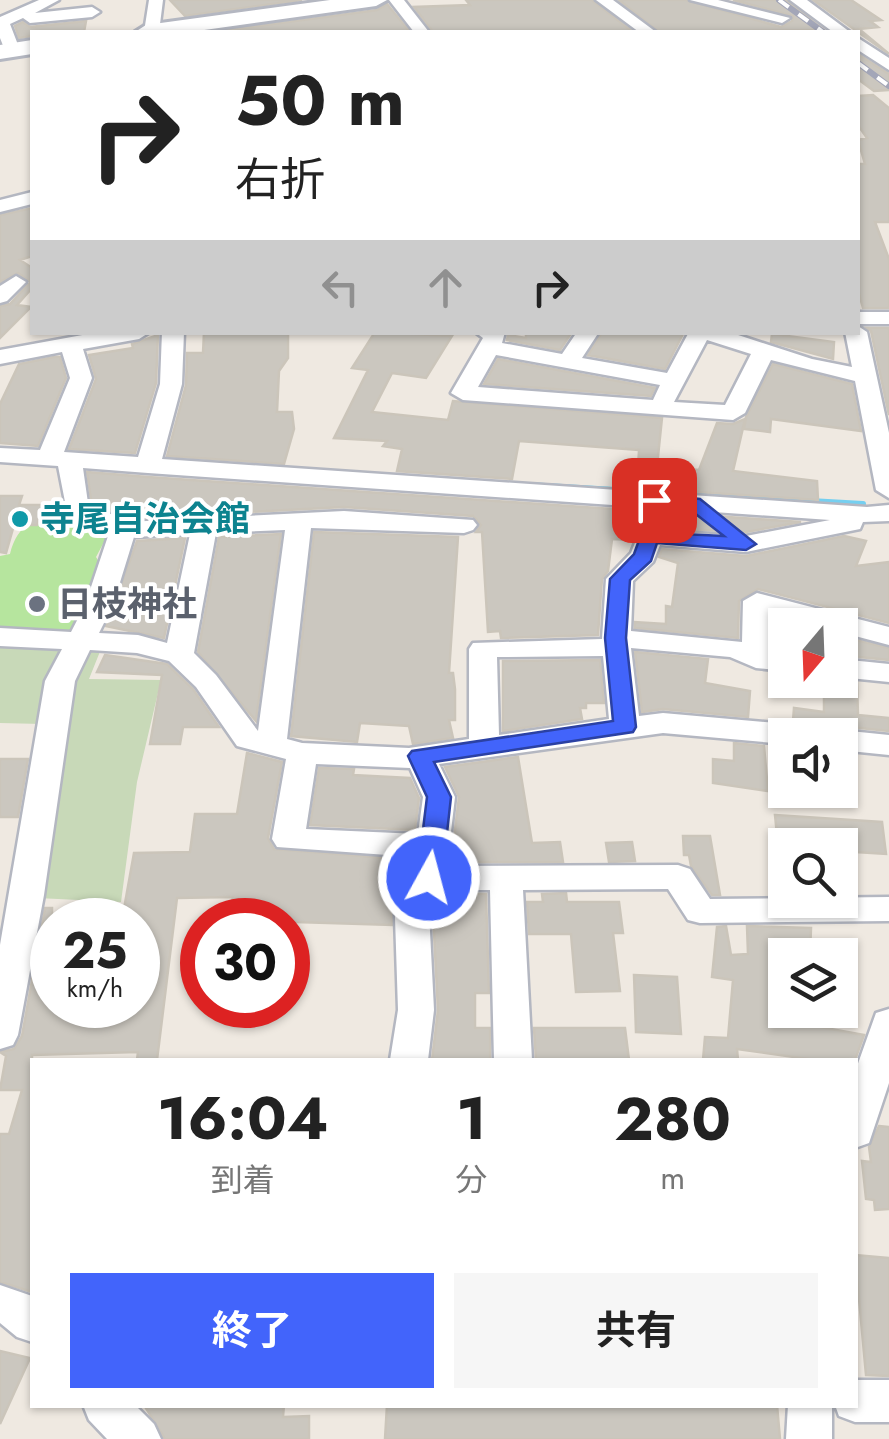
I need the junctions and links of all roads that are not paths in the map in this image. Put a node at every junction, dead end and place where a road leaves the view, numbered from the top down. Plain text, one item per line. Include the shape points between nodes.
1 (52, 0) edge
2 (156, 0) edge
3 (376, 0) edge
4 (396, 0) edge
5 (603, 0) edge
6 (697, 0) edge
7 (797, 0) edge
8 (92, 12) dead end
9 (10, 17) edge
10 (782, 18) dead end
11 (211, 28) edge
12 (150, 30) edge
13 (180, 30) edge
14 (420, 30) edge
15 (645, 30) edge
16 (839, 30) edge
17 (860, 45) edge
18 (15, 50) edge
19 (889, 65) edge
20 (30, 198) edge
21 (0, 206) edge
22 (860, 318) edge
23 (889, 318) edge
24 (123, 335) edge
25 (173, 335) edge
26 (586, 335) edge
27 (700, 335) edge
28 (712, 335) edge
29 (857, 335) edge
30 (488, 340) edge
31 (42, 342) edge
32 (72, 345) junction
33 (764, 351) junction
34 (0, 357) edge
35 (568, 362) junction
36 (865, 376) junction
37 (674, 381) junction
38 (660, 406) junction
39 (0, 455) edge
40 (59, 460) junction
41 (148, 466) junction
42 (889, 490) edge
43 (694, 503) junction
44 (878, 514) edge
45 (299, 521) junction
46 (204, 524) junction
47 (464, 525) dead end
48 (123, 530) junction
49 (746, 544) junction
50 (786, 608) edge
51 (858, 628) edge
52 (889, 636) edge
53 (0, 637) edge
54 (80, 640) junction
55 (616, 643) junction
56 (768, 651) edge
57 (179, 656) junction
58 (768, 659) edge
59 (858, 670) edge
60 (889, 673) edge
61 (625, 727) junction
62 (768, 732) edge
63 (858, 742) edge
64 (889, 745) edge
65 (484, 746) junction
66 (287, 750) junction
67 (420, 756) junction
68 (431, 862) junction
69 (506, 879) junction
70 (14, 895) edge
71 (889, 909) edge
72 (889, 1023) edge
73 (0, 1035) edge
74 (410, 1058) edge
75 (512, 1058) edge
76 (858, 1122) edge
77 (0, 1304) edge
78 (30, 1321) edge
79 (858, 1401) edge
80 (889, 1401) edge
81 (109, 1408) edge
82 (810, 1408) edge
83 (138, 1439) edge
84 (809, 1439) edge

1 - 9 street
2 - 12 street
3 - 11 street
4 - 14 street
5 - 15 street
6 - 10 street
7 - 16 street
8 - 9 street
9 - 18 street
11 - 13 street
17 - 19 street
20 - 21 street
22 - 23 street
24 - 32 street
25 - 41 street via 170,384
26 - 35 street
27 - 37 street
28 - 33 street
29 - 36 street
30 - 35 street
30 - 38 street via 462,393
31 - 32 street
31 - 34 street
32 - 40 street via 81,378
33 - 36 street
33 - 38 street via 733,414
35 - 37 street
36 - 42 street
37 - 38 street
39 - 40 street
40 - 41 street
40 - 48 street via 76,507
41 - 43 street
43 - 44 street
43 - 49 street
44 - 49 street
45 - 46 street
45 - 47 street
45 - 66 street
46 - 48 street
46 - 57 street
48 - 54 street
49 - 55 street via 649,536 644,556 620,579
50 - 56 street via 757,600
51 - 52 street
53 - 54 street
54 - 57 street via 138,644
54 - 70 street via 60,681
55 - 58 street via 736,648
55 - 61 street
55 - 65 street via 480,652
57 - 66 street via 248,738
59 - 60 street
61 - 62 street via 663,723
61 - 65 street
63 - 64 street
65 - 67 street
66 - 67 street
66 - 68 street via 288,839
67 - 68 street via 439,797
68 - 69 street
68 - 74 street via 411,886 416,1010
69 - 71 street via 678,877 700,911
69 - 75 street
70 - 73 street
72 - 76 street
77 - 78 street
79 - 80 street
81 - 83 street
82 - 84 street

